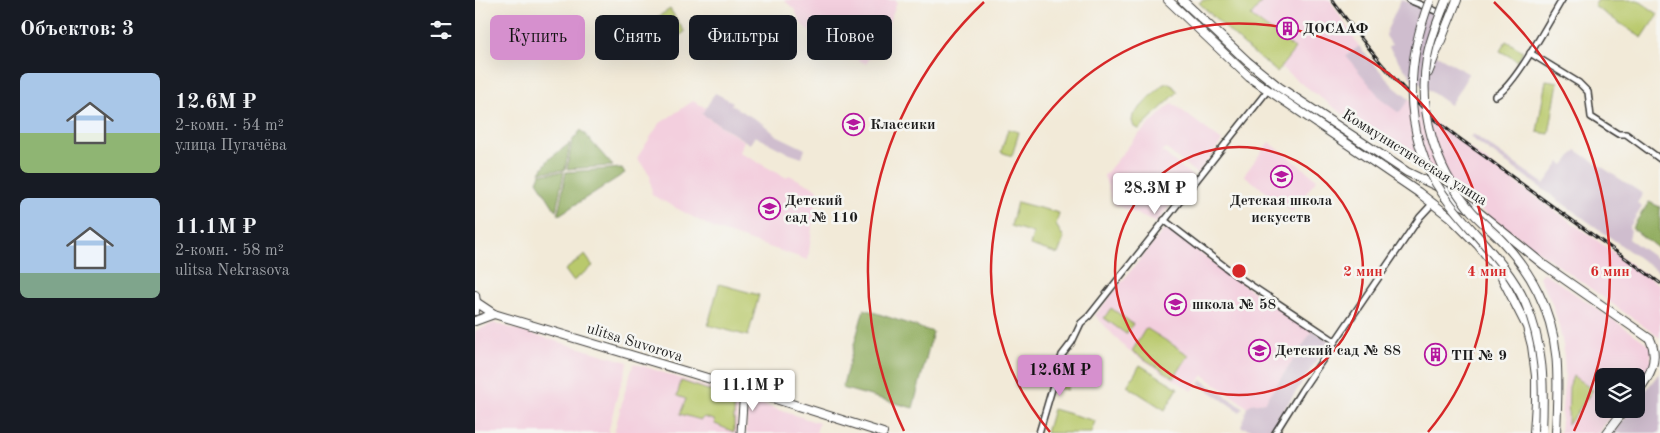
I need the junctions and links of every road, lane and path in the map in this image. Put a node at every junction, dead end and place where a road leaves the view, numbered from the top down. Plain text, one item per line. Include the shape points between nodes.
1 (1168, 0) edge
2 (1182, 0) edge
3 (1409, 0) edge
4 (1430, 0) edge
5 (1447, 0) edge
6 (1457, 0) edge
7 (1562, 0) edge
8 (1530, 53) junction
9 (1425, 84) junction
10 (1271, 87) junction
11 (1495, 96) dead end
12 (1660, 159) edge
13 (1416, 178) junction
14 (1452, 201) junction
15 (1433, 203) junction
16 (1441, 209) junction
17 (1164, 220) junction
18 (1489, 220) junction
19 (476, 299) edge
20 (475, 311) edge
21 (494, 314) junction
22 (475, 321) edge
23 (1335, 342) junction
24 (1645, 381) edge
25 (744, 389) junction
26 (1618, 418) edge
27 (741, 433) edge
28 (883, 433) edge
29 (1039, 433) edge
30 (1275, 433) edge
31 (1539, 433) edge
32 (1556, 433) edge
33 (1607, 433) edge

1 - 10 main road, Коммунистическая улица via 1249,77
2 - 10 main road, Коммунистическая улица
3 - 5 street via 1443,14
4 - 31 main road, bridge via 1417,39 1411,74 1413,115 1419,144 1444,196 1500,264 1524,300 1532,319 1540,349 1543,383
5 - 9 main road, bridge via 1431,42
6 - 9 main road, bridge
7 - 8 street
8 - 11 street via 1506,87
8 - 12 street via 1588,92 1591,117 1618,134 1625,134
9 - 32 main road, bridge via 1431,139 1448,177 1469,208 1517,260 1538,292 1545,310 1556,345 1558,365
10 - 13 main road, Коммунистическая улица
10 - 15 main road, Коммунистическая улица
10 - 17 street
13 - 14 main road
13 - 18 main road, Коммунистическая улица via 1457,196
14 - 16 main road via 1443,202
14 - 18 main road
15 - 16 main road, Коммунистическая улица
15 - 23 street via 1420,217
16 - 31 main road, Коммунистическая улица via 1498,270 1527,327 1536,376
17 - 23 street via 1237,276
17 - 29 street via 1081,323 1062,355
18 - 24 main road, Коммунистическая улица via 1544,265 1650,339 1656,346 1656,365
19 - 20 main road
19 - 21 main road, ulitsa Suvorova
21 - 22 main road
21 - 25 main road, ulitsa Suvorova
23 - 30 street
25 - 27 main road
25 - 28 main road, ulitsa Suvorova
26 - 33 main road

